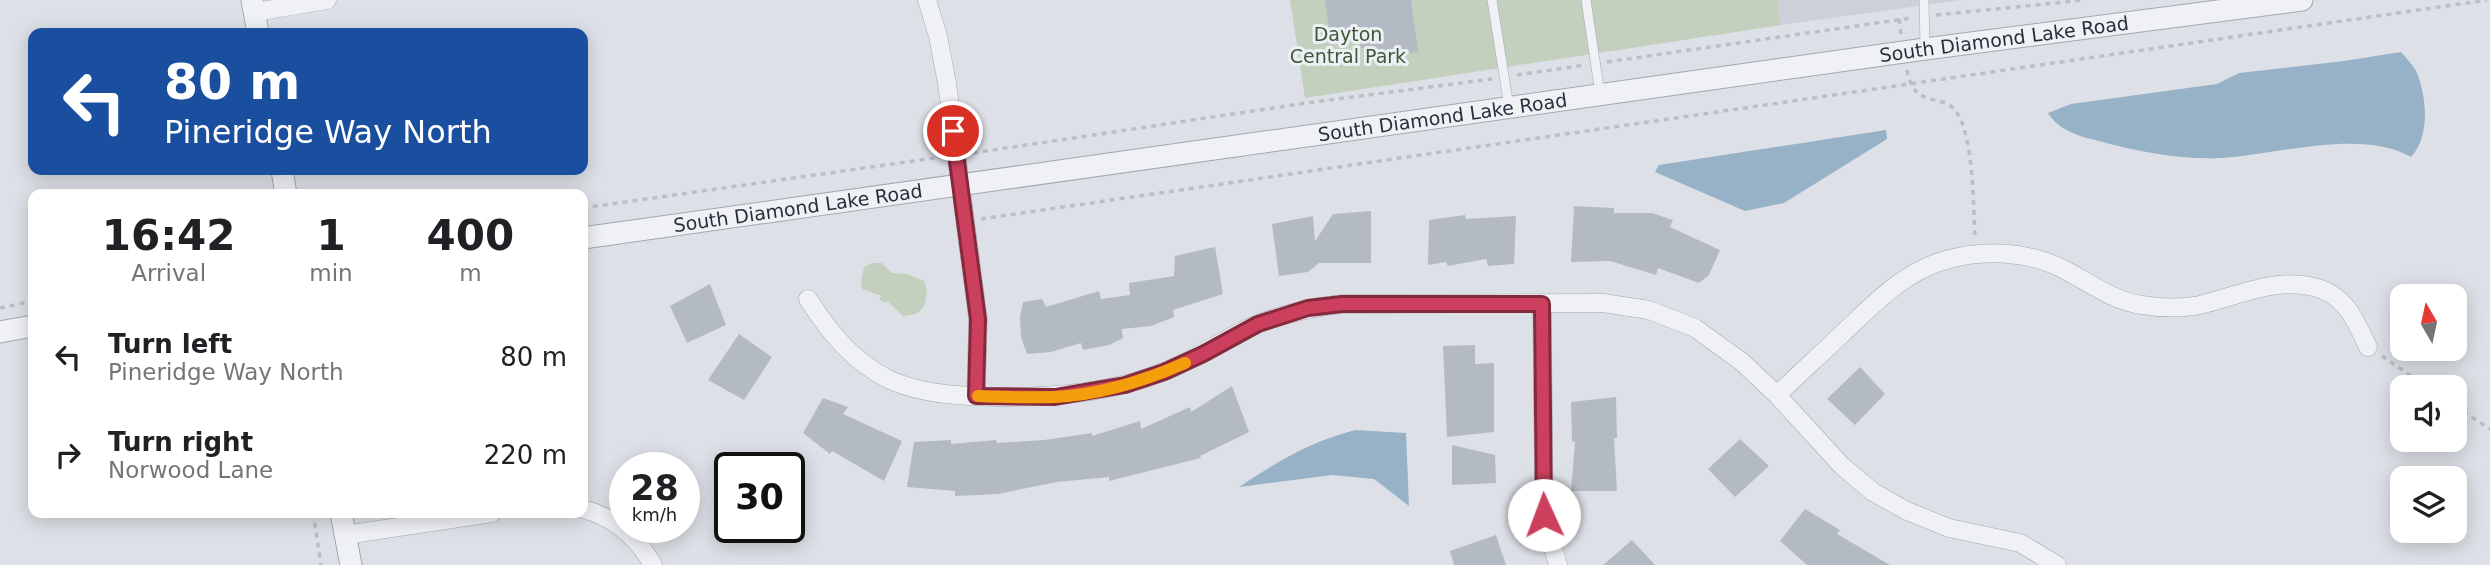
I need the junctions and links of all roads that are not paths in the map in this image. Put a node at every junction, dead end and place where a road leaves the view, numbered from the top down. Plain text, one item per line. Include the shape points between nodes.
1 (327, 0) edge
2 (927, 0) edge
3 (1492, 0) edge
4 (1586, 0) edge
5 (1924, 0) edge
6 (2302, 0) edge
7 (2232, 5) edge
8 (2205, 6) edge
9 (255, 15) edge
10 (1914, 50) junction
11 (1600, 94) junction
12 (1509, 107) junction
13 (959, 186) junction
14 (588, 237) edge
15 (808, 299) dead end
16 (1542, 304) junction
17 (28, 327) edge
18 (0, 332) edge
19 (2368, 347) road end
20 (1777, 395) junction
21 (976, 396) junction
22 (588, 510) edge
23 (342, 518) edge
24 (459, 518) edge
25 (345, 535) junction
26 (351, 565) edge
27 (653, 565) edge
28 (1558, 565) edge
29 (2057, 565) edge

1 - 9 street
2 - 13 street via 945,71
3 - 12 lane
4 - 11 lane
5 - 10 lane
6 - 7 street, South Diamond Lake Road
7 - 8 street, South Diamond Lake Road
8 - 10 street, South Diamond Lake Road
10 - 11 street, South Diamond Lake Road
11 - 12 street, South Diamond Lake Road
12 - 13 street, South Diamond Lake Road
13 - 14 street, South Diamond Lake Road
13 - 21 street via 978,319
15 - 21 street via 848,351 889,379 919,391
16 - 20 street via 1603,303 1649,310 1695,328
16 - 21 street via 1308,308 1258,324 1164,372 1125,385 1055,397
16 - 28 street via 1544,504
17 - 18 street
19 - 20 street via 2351,312 2338,298 2317,287 2289,282 2197,306 2168,308 2108,295 2062,268 2031,258 1976,253 1919,270 1895,286
20 - 29 street via 1842,466 1873,492 1907,512 1949,528 2020,543
22 - 27 street via 622,527 643,546
23 - 25 street
24 - 25 street
25 - 26 street

